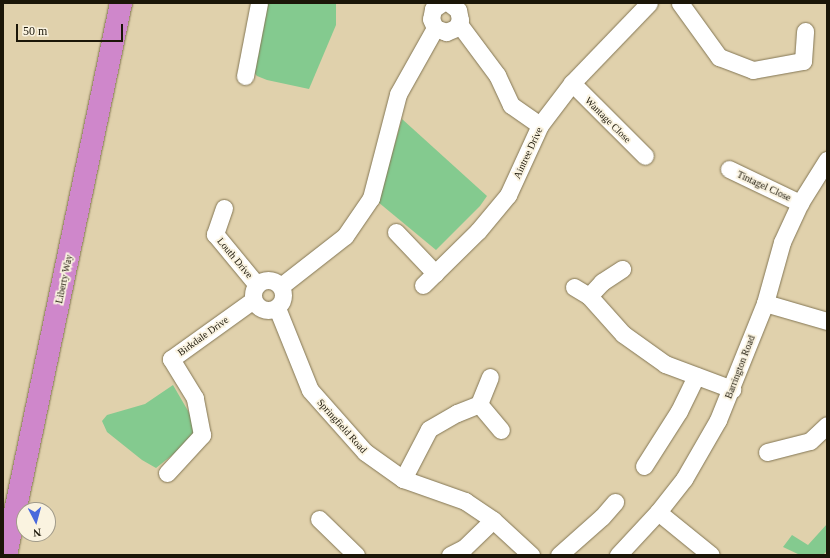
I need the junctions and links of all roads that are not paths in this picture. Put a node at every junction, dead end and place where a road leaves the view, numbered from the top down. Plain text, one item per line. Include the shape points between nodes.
1 (121, 3) edge
2 (259, 3) edge
3 (649, 3) edge
4 (680, 3) edge
5 (443, 4) edge
6 (459, 24) junction
7 (435, 28) junction
8 (806, 31) dead end
9 (244, 76) dead end
10 (572, 83) junction
11 (540, 126) junction
12 (645, 156) dead end
13 (827, 160) edge
14 (729, 169) dead end
15 (800, 203) junction
16 (224, 208) dead end
17 (396, 232) dead end
18 (622, 269) dead end
19 (435, 273) junction
20 (423, 285) dead end
21 (281, 286) junction
22 (574, 287) dead end
23 (255, 292) junction
24 (589, 296) junction
25 (765, 303) junction
26 (277, 308) junction
27 (827, 321) edge
28 (696, 376) junction
29 (490, 377) dead end
30 (732, 390) junction
31 (479, 404) junction
32 (827, 425) edge
33 (501, 430) dead end
34 (767, 452) dead end
35 (644, 466) dead end
36 (167, 473) dead end
37 (403, 479) junction
38 (615, 502) dead end
39 (658, 512) junction
40 (319, 519) dead end
41 (493, 520) junction
42 (6, 555) edge
43 (356, 555) edge
44 (450, 555) edge
45 (531, 555) edge
46 (559, 555) edge
47 (618, 555) edge
48 (711, 555) edge

1 - 42 highway, Liberty Way
2 - 9 street
3 - 10 street, Aintree Drive
4 - 8 street via 719,57 753,70 803,61
5 - 6 street via 460,15
5 - 7 street via 430,19
6 - 7 street via 446,32
6 - 11 street via 497,75 511,106
7 - 21 street via 398,94 372,198 345,236
10 - 11 street, Aintree Drive
10 - 12 street, Wantage Close
11 - 19 street, Aintree Drive via 508,195 478,231
13 - 15 street, Barrington Road
14 - 15 street, Tintagel Close
15 - 25 street, Barrington Road via 782,242
16 - 23 street, Louth Drive via 215,234
17 - 19 street
18 - 24 street via 602,282
19 - 20 street, Aintree Drive
21 - 23 street via 272,280
21 - 26 street via 284,296
22 - 24 street
23 - 26 street via 261,309
23 - 36 street, Birkdale Drive via 171,359 195,398 202,435
24 - 28 street via 629,339 665,364
25 - 27 street
25 - 30 street, Barrington Road
26 - 37 street, Springfield Road via 310,390 365,452
28 - 30 street
28 - 35 street via 672,422
29 - 31 street
30 - 39 street, Barrington Road via 702,451
31 - 33 street
31 - 37 street via 429,428
32 - 34 street via 810,441
37 - 41 street, Springfield Road via 465,501
38 - 46 street
39 - 47 street, Barrington Road
39 - 48 street
40 - 43 street
41 - 44 street via 464,548
41 - 45 street, Springfield Road

